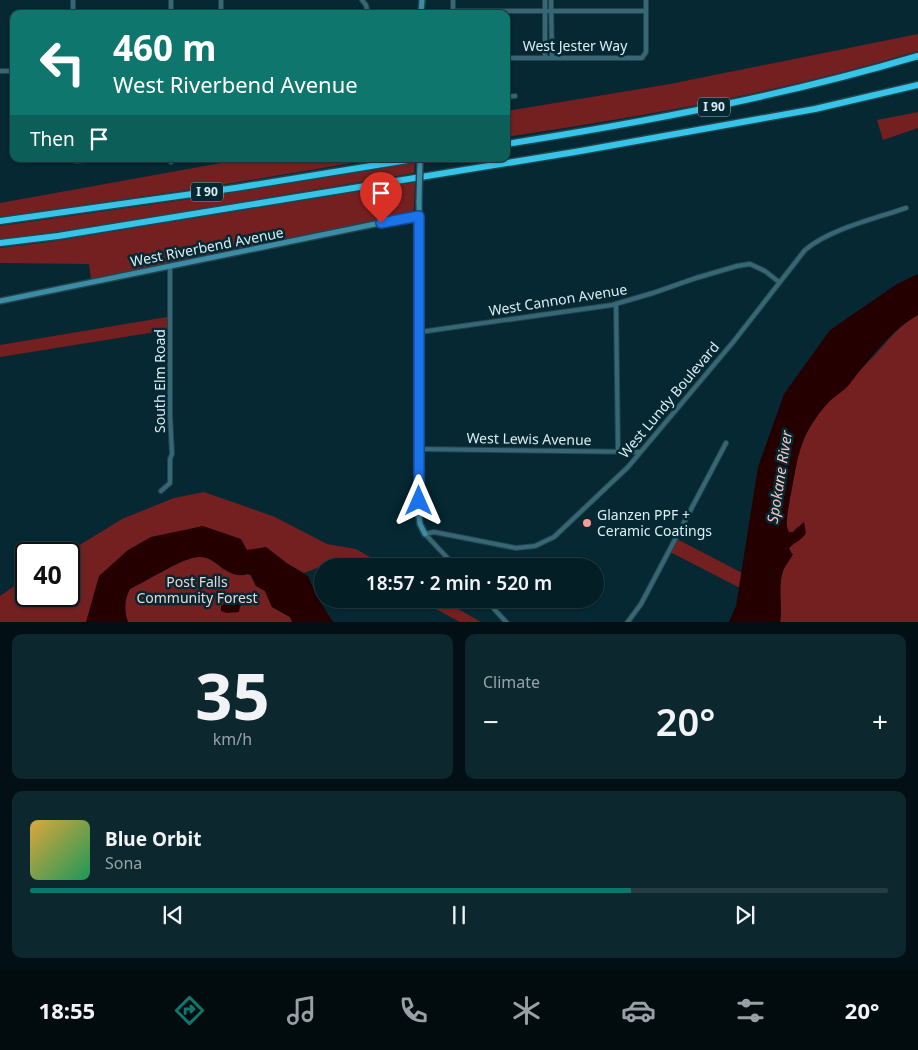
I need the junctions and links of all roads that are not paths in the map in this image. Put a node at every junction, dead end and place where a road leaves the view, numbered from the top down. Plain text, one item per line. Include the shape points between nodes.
1 (545, 0) edge
2 (551, 0) edge
3 (646, 0) edge
4 (510, 11) edge
5 (545, 11) junction
6 (551, 11) junction
7 (646, 11) junction
8 (918, 56) edge
9 (510, 58) edge
10 (545, 58) junction
11 (552, 58) junction
12 (918, 85) edge
13 (516, 96) dead end
14 (510, 97) edge
15 (510, 143) edge
16 (395, 162) edge
17 (420, 162) edge
18 (906, 208) dead end
19 (419, 216) junction
20 (0, 221) edge
21 (0, 243) edge
22 (170, 266) junction
23 (779, 282) junction
24 (0, 301) edge
25 (616, 304) junction
26 (420, 332) junction
27 (726, 443) dead end
28 (419, 449) junction
29 (618, 452) junction
30 (639, 452) junction
31 (161, 491) dead end
32 (425, 534) junction
33 (447, 558) edge
34 (494, 608) edge
35 (507, 622) edge
36 (627, 622) edge

1 - 5 street
2 - 6 street
3 - 7 street
4 - 5 street
5 - 6 street
5 - 10 street
6 - 7 street
6 - 11 street
7 - 11 street, West Jester Way via 646,49 642,58
8 - 15 highway, I 90 via 791,91
9 - 10 street, West Jester Way
10 - 11 street, West Jester Way
12 - 21 highway, I 90 via 815,109 575,152 68,235
13 - 14 street
16 - 20 highway, I 90
17 - 19 street, bridge
18 - 23 street, West Lundy Boulevard via 814,242
19 - 22 street, West Riverbend Avenue
19 - 26 street
22 - 24 street, West Riverbend Avenue
22 - 31 street, South Elm Road via 172,454 170,483
23 - 25 street, West Cannon Avenue via 750,264
23 - 30 street, West Lundy Boulevard via 734,341
25 - 26 street, West Cannon Avenue
25 - 29 street
26 - 28 street
27 - 36 street via 641,604
28 - 29 street, West Lewis Avenue
28 - 32 street via 419,520
29 - 30 street, West Lewis Avenue
30 - 32 street, West Lundy Boulevard via 628,467 556,535 540,544 516,548 434,532
32 - 33 street
34 - 35 street

